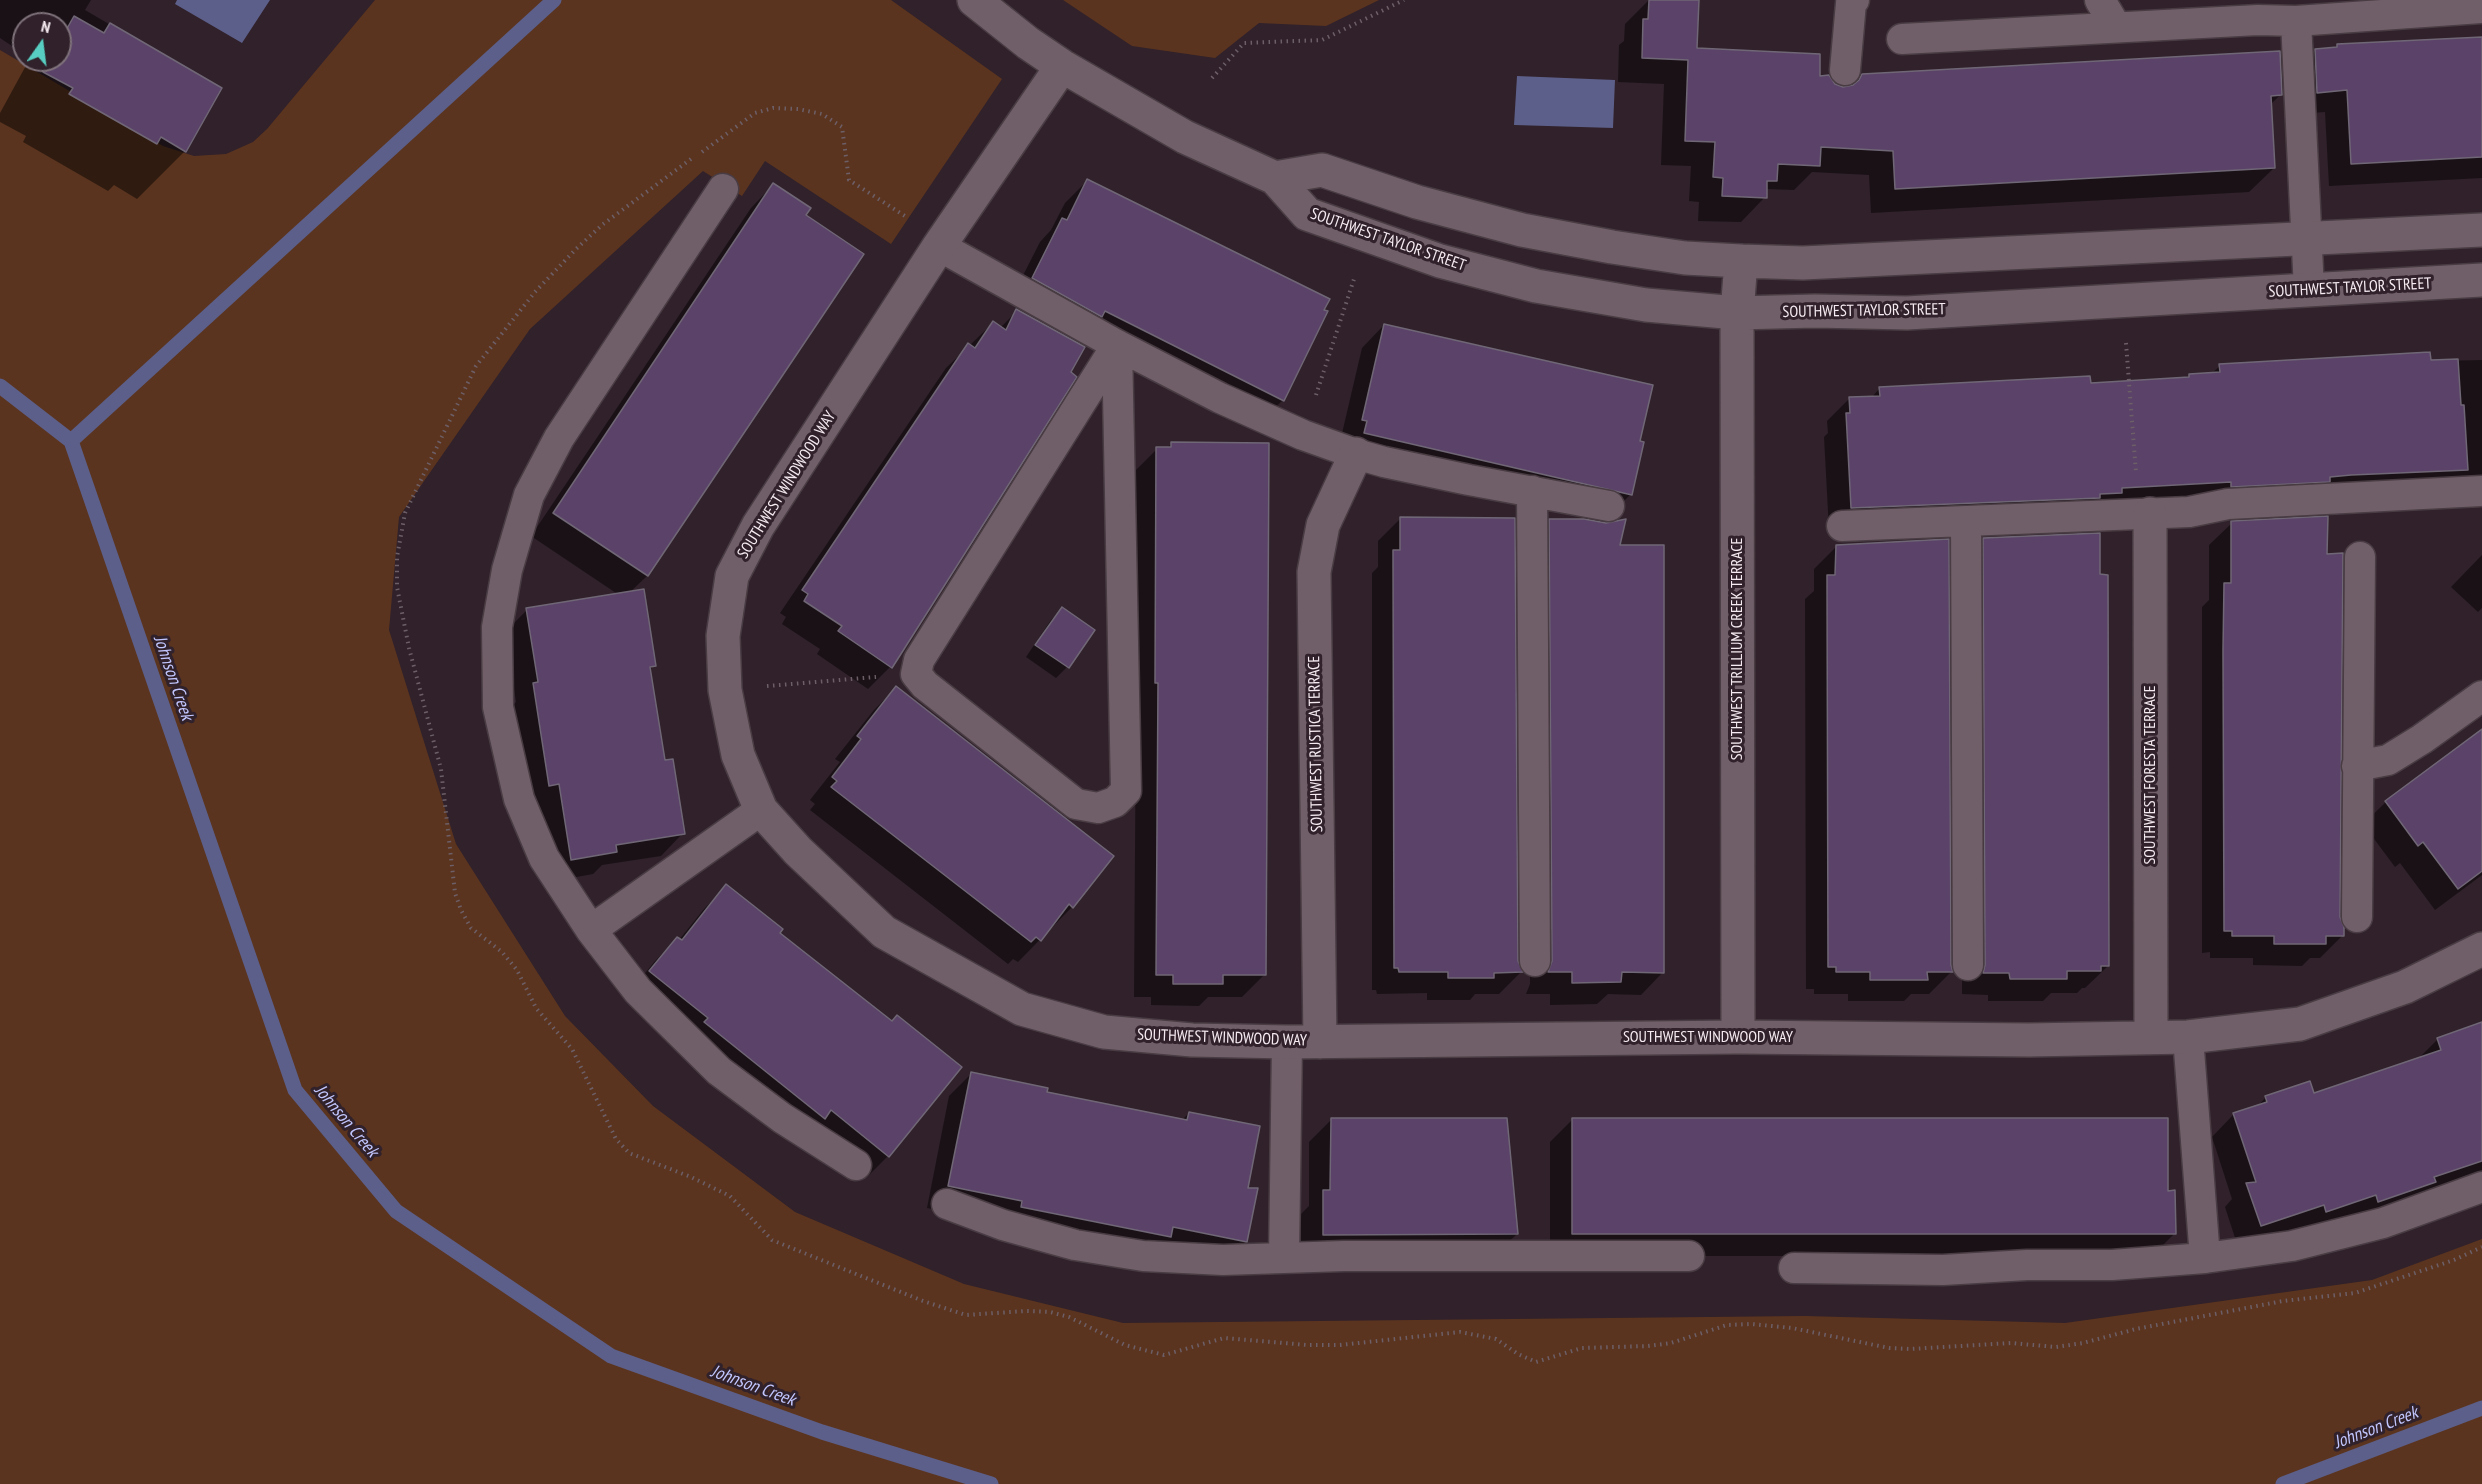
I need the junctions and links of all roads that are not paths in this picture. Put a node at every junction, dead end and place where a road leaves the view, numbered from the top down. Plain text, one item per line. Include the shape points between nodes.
1 (974, 0) edge
2 (1854, 0) edge
3 (2100, 0) edge
4 (2482, 8) edge
5 (2296, 21) junction
6 (2116, 27) junction
7 (1902, 39) dead end
8 (1062, 66) junction
9 (1845, 70) dead end
10 (1275, 178) junction
11 (723, 189) dead end
12 (2482, 230) edge
13 (2305, 238) junction
14 (939, 246) junction
15 (1741, 261) junction
16 (2482, 280) edge
17 (2309, 290) junction
18 (1737, 313) junction
19 (1118, 345) junction
20 (1356, 454) junction
21 (2482, 491) edge
22 (1532, 492) junction
23 (1609, 506) dead end
24 (2150, 514) junction
25 (1966, 521) junction
26 (1842, 526) dead end
27 (2360, 557) dead end
28 (2482, 696) edge
29 (2357, 766) junction
30 (761, 810) junction
31 (2357, 917) dead end
32 (591, 930) junction
33 (2482, 949) edge
34 (1535, 961) dead end
35 (1968, 965) dead end
36 (1738, 1037) junction
37 (2151, 1037) junction
38 (2188, 1037) junction
39 (1287, 1042) junction
40 (1320, 1042) junction
41 (856, 1165) dead end
42 (2482, 1187) edge
43 (947, 1204) dead end
44 (1689, 1256) dead end
45 (1284, 1258) junction
46 (2205, 1258) junction
47 (1794, 1268) dead end

1 - 8 street, SOUTHWEST TAYLOR STREET
2 - 9 lane
3 - 6 lane
4 - 5 lane
5 - 6 lane
5 - 13 lane
6 - 7 lane
8 - 10 street, SOUTHWEST TAYLOR STREET via 1185,137
8 - 14 street, SOUTHWEST WINDWOOD WAY
10 - 15 street via 1322,170 1417,202 1522,230 1685,258
10 - 18 street, SOUTHWEST TAYLOR STREET via 1307,214 1440,261 1536,286 1646,305
11 - 32 lane via 559,438 529,495 507,570 497,627 498,707 519,799 544,858
12 - 13 street
13 - 15 street via 1843,261
13 - 17 lane
14 - 19 lane
14 - 30 street, SOUTHWEST WINDWOOD WAY via 758,526 732,576 723,636 725,690 738,755
15 - 18 street, SOUTHWEST TRILLIUM CREEK TERRACE
16 - 17 street, SOUTHWEST TAYLOR STREET
17 - 18 street, SOUTHWEST TAYLOR STREET via 1907,313
18 - 36 street, SOUTHWEST TRILLIUM CREEK TERRACE
19 - 19 lane via 919,660 916,674 1076,804 1098,808 1115,802 1126,791
19 - 20 lane via 1220,398
20 - 22 lane
20 - 40 street, SOUTHWEST RUSTICA TERRACE via 1323,525 1314,572
21 - 24 lane via 2228,504
22 - 23 lane
22 - 34 lane
24 - 25 lane
24 - 37 street, SOUTHWEST FORESTA TERRACE
25 - 26 lane
25 - 35 lane
27 - 29 lane
28 - 29 lane via 2388,760
29 - 31 lane
30 - 32 lane
30 - 39 street, SOUTHWEST WINDWOOD WAY via 798,851 884,932 1022,1009 1104,1032 1192,1040
32 - 41 lane via 638,991 719,1071 782,1118
33 - 38 street, SOUTHWEST WINDWOOD WAY via 2405,987 2300,1024
36 - 37 street, SOUTHWEST WINDWOOD WAY
36 - 40 street, SOUTHWEST WINDWOOD WAY
37 - 38 street, SOUTHWEST WINDWOOD WAY
38 - 46 lane
39 - 40 street, SOUTHWEST WINDWOOD WAY
39 - 45 lane
42 - 46 lane via 2360,1229 2292,1246
43 - 45 lane via 1075,1245 1143,1256
44 - 45 lane
46 - 47 lane via 1942,1270

